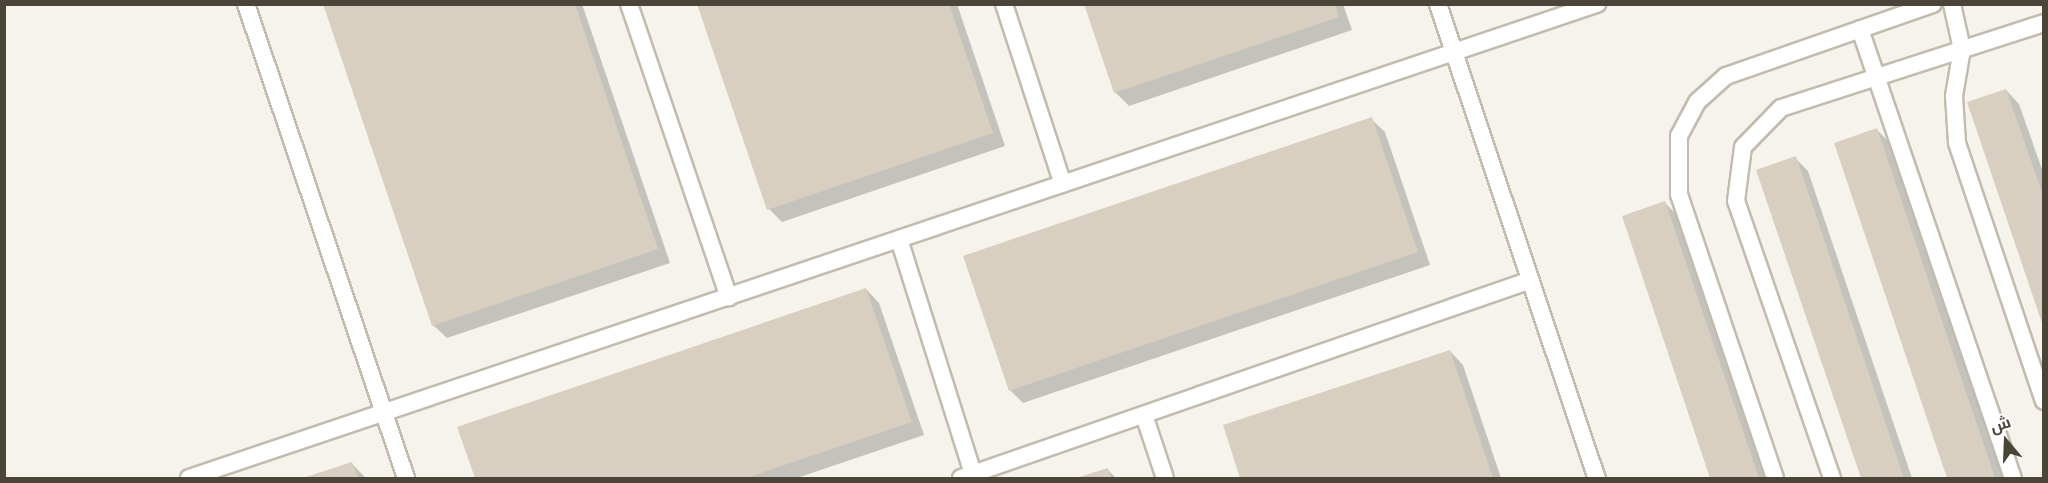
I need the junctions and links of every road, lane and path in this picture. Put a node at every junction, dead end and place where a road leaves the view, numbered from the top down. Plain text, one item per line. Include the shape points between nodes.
1 (246, 4) edge
2 (629, 4) edge
3 (1004, 4) edge
4 (1438, 4) edge
5 (1597, 4) edge
6 (1933, 4) edge
7 (1952, 4) edge
8 (2043, 22) edge
9 (1860, 29) junction
10 (1962, 49) junction
11 (1454, 53) junction
12 (1876, 77) junction
13 (1063, 184) junction
14 (899, 239) junction
15 (1530, 280) junction
16 (729, 297) junction
17 (2043, 401) edge
18 (384, 413) junction
19 (1144, 415) junction
20 (967, 476) edge
21 (189, 478) edge
22 (406, 478) edge
23 (1165, 478) edge
24 (1597, 478) edge
25 (1775, 478) edge
26 (1832, 478) edge
27 (2013, 478) edge

1 - 18 lane
2 - 16 lane
3 - 13 lane
4 - 11 lane
5 - 11 lane
6 - 9 lane
7 - 10 lane
8 - 10 lane
9 - 12 lane
9 - 25 lane via 1726,76 1686,118 1675,156 1678,194
10 - 12 lane
10 - 17 lane via 1954,96 1957,143
11 - 13 lane
11 - 15 lane
12 - 26 lane via 1766,118 1743,147 1734,183 1741,219
12 - 27 lane
13 - 14 lane
14 - 16 lane
14 - 20 lane
15 - 19 lane
15 - 24 lane
16 - 18 lane
18 - 21 lane
18 - 22 lane
19 - 20 lane
19 - 23 lane

